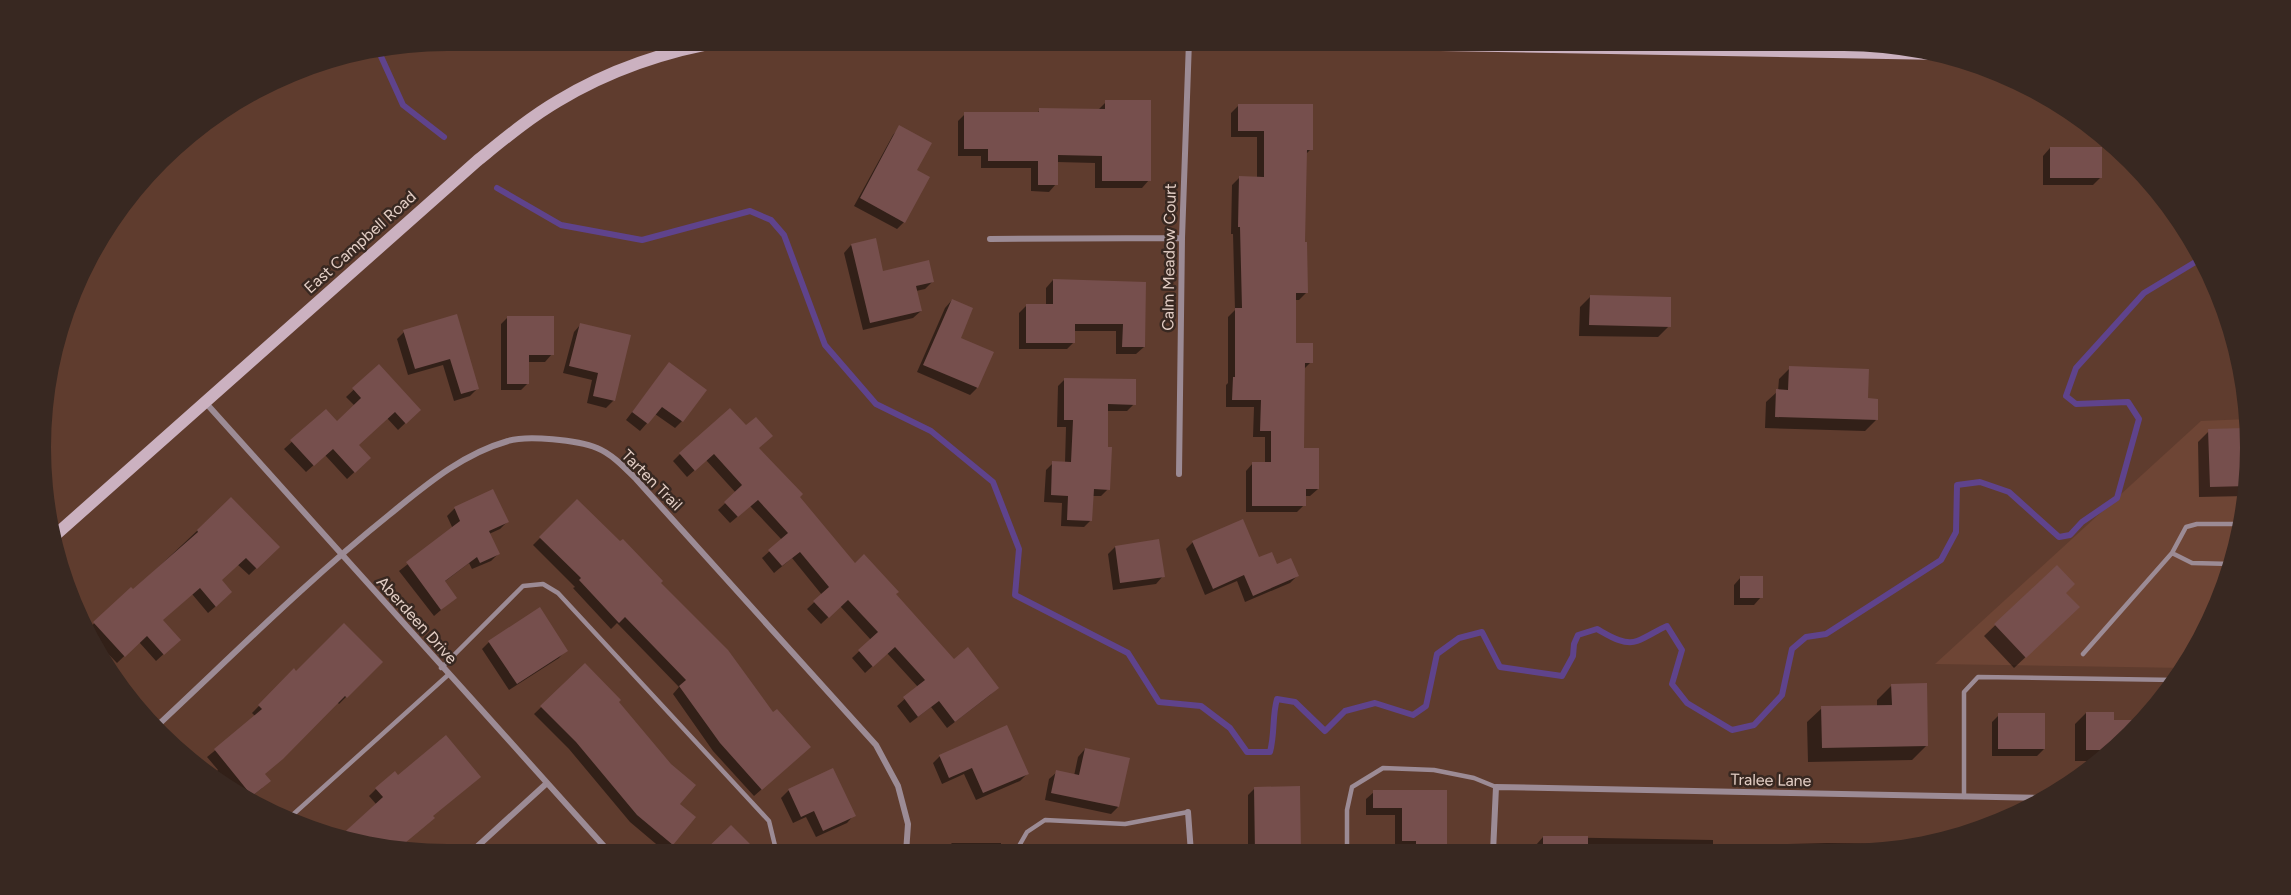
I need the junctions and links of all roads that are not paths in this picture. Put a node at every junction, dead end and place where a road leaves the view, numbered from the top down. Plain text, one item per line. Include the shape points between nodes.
1 (676, 51) edge
2 (1189, 51) edge
3 (1825, 51) edge
4 (1872, 52) edge
5 (1182, 238) junction
6 (990, 239) dead end
7 (205, 402) junction
8 (1179, 474) dead end
9 (2232, 524) edge
10 (60, 531) edge
11 (340, 554) junction
12 (2172, 554) junction
13 (2222, 564) edge
14 (2083, 654) dead end
15 (441, 668) junction
16 (448, 675) junction
17 (2165, 680) edge
18 (161, 722) edge
19 (547, 783) junction
20 (1496, 787) junction
21 (1965, 797) junction
22 (2029, 798) edge
23 (1188, 812) joint
24 (294, 813) edge
25 (480, 844) edge
26 (602, 844) edge
27 (775, 844) edge
28 (907, 844) edge
29 (1020, 844) edge
30 (1190, 844) edge
31 (1347, 844) edge
32 (1493, 844) edge

1 - 7 main road, East Campbell Road via 628,65 557,101 521,125
2 - 5 street, Calm Meadow Court
3 - 4 main road
5 - 6 street
5 - 8 street, Calm Meadow Court
7 - 10 main road, East Campbell Road
7 - 11 street, Aberdeen Drive
9 - 12 lane via 2186,526
11 - 15 street, Aberdeen Drive
11 - 18 street, Tarten Trail
11 - 28 street, Tarten Trail via 440,474 472,454 510,440 556,439 598,448 636,479 876,745 898,786 908,824
12 - 13 lane via 2192,563
12 - 14 lane
15 - 16 street, Aberdeen Drive
15 - 27 lane via 523,586 543,584 558,593 769,821
16 - 19 street, Aberdeen Drive
16 - 24 lane
17 - 21 lane via 1978,677 1965,692
19 - 25 street
19 - 26 street, Aberdeen Drive
20 - 21 street, Tralee Lane
20 - 31 lane via 1434,770 1383,768 1352,787
20 - 32 street
21 - 22 street, Tralee Lane
23 - 29 lane via 1125,824 1045,820 1027,832
23 - 30 street

